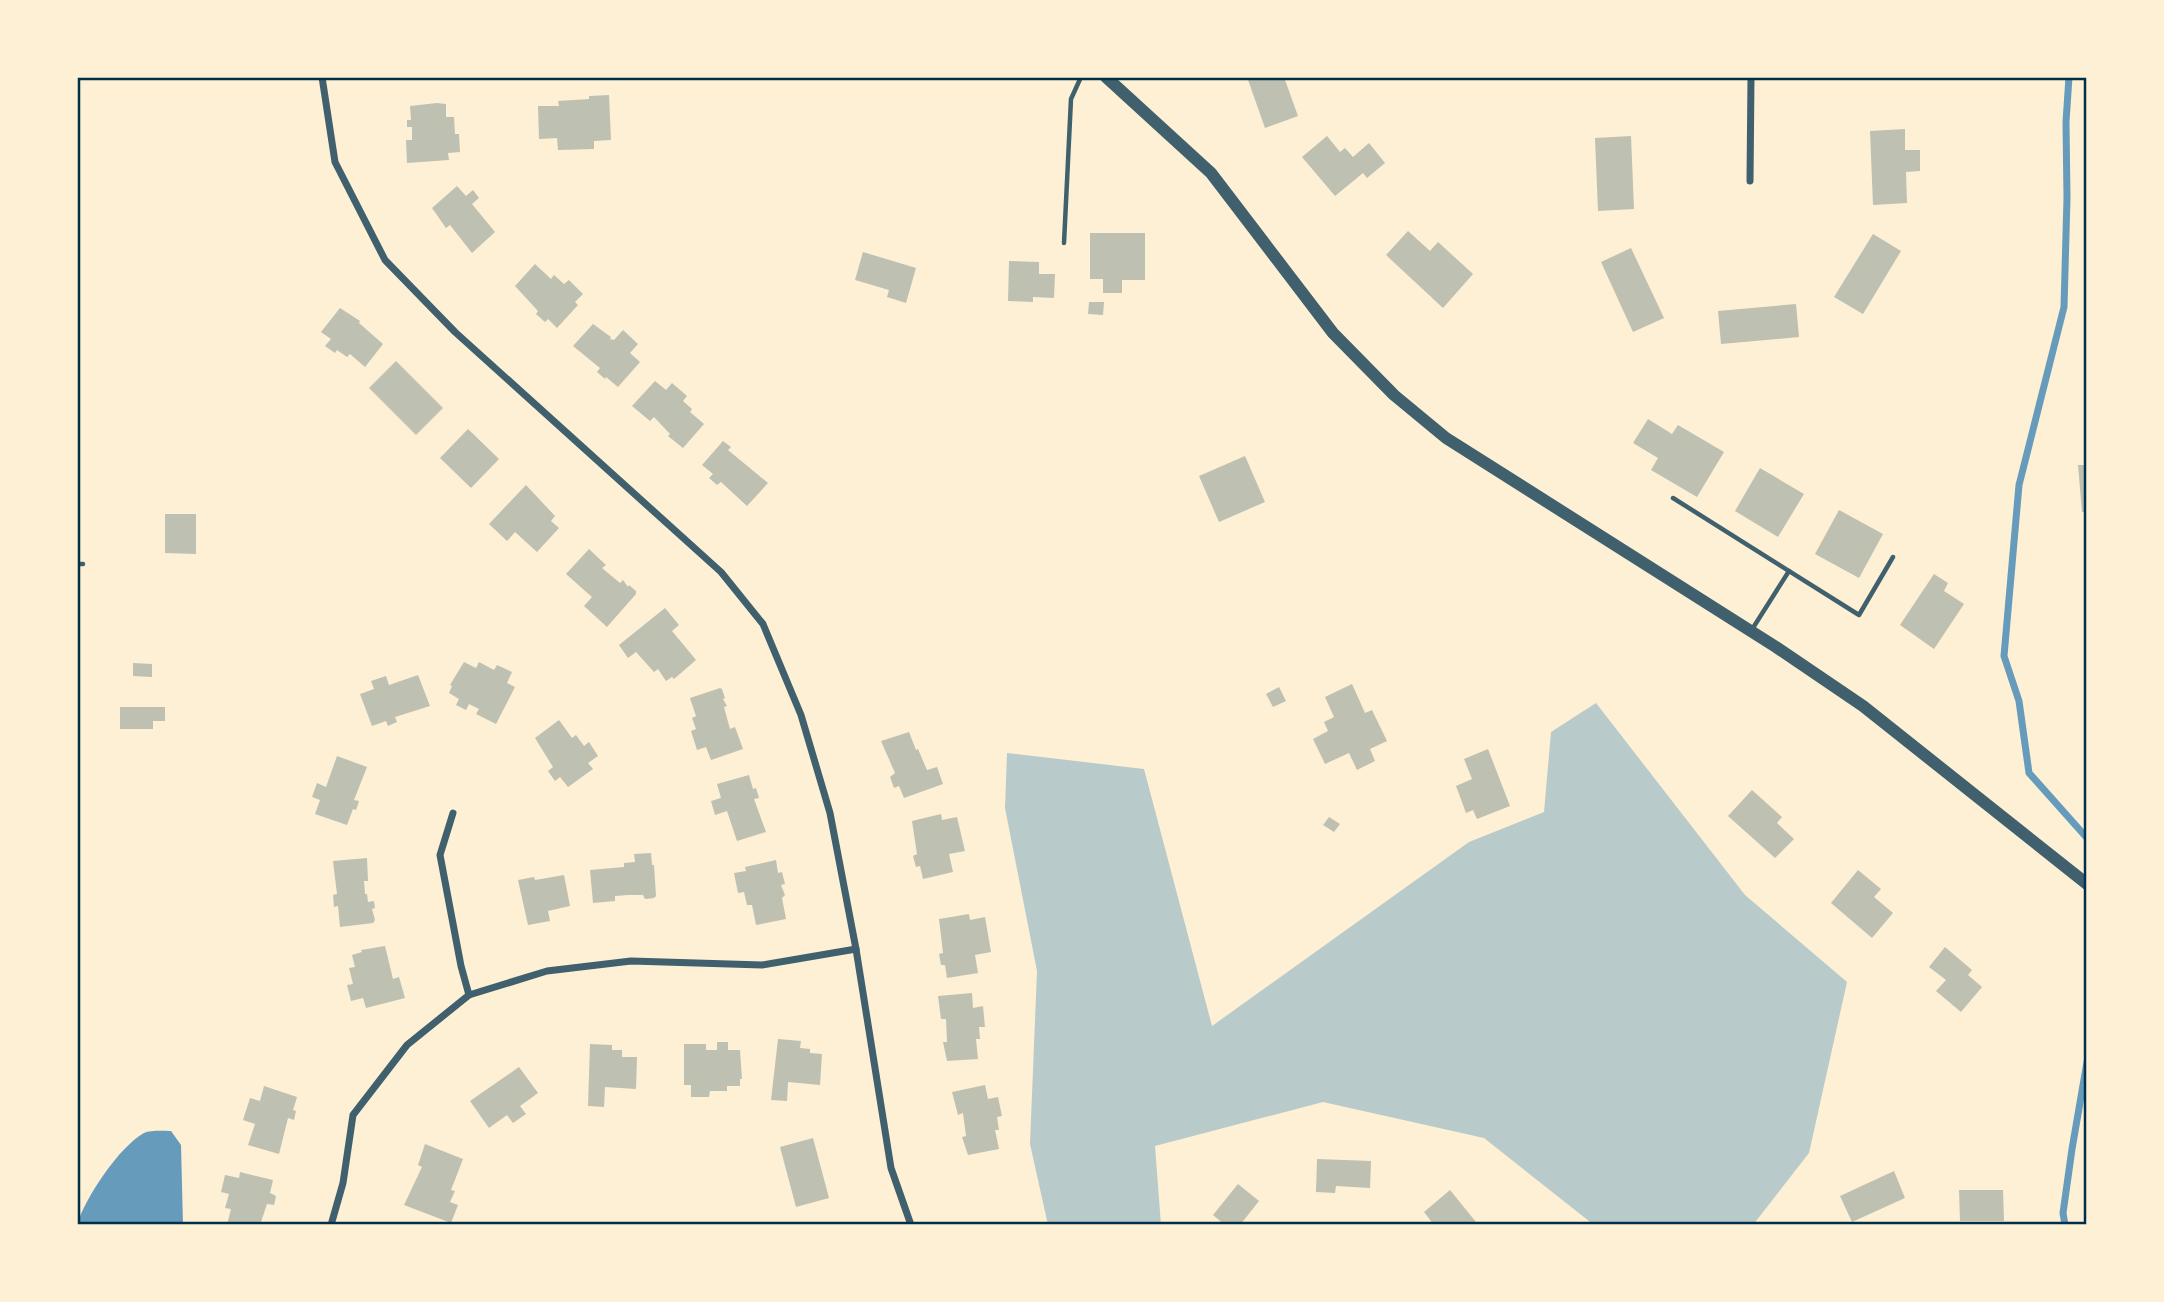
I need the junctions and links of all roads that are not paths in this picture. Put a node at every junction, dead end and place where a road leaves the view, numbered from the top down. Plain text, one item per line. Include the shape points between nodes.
1 (322, 77) edge
2 (1081, 77) edge
3 (1105, 77) edge
4 (1751, 77) edge
5 (1750, 181) dead end
6 (1064, 243) dead end
7 (1673, 498) dead end
8 (1893, 557) dead end
9 (1789, 571) junction
10 (1750, 631) junction
11 (453, 813) dead end
12 (2087, 884) edge
13 (856, 949) junction
14 (469, 995) junction
15 (331, 1225) edge
16 (911, 1225) edge

1 - 13 street via 335,162 385,260 455,332 721,572 762,624 801,715 831,813
2 - 6 lane via 1071,99
3 - 10 street via 1211,173 1333,333 1394,395 1446,438
4 - 5 street
7 - 9 lane
8 - 9 lane via 1858,614
9 - 10 lane
10 - 12 street via 1863,706
11 - 14 street via 440,855
13 - 14 street via 762,965 631,961 547,971
13 - 16 street via 891,1168
14 - 15 street via 407,1045 353,1115 343,1183

